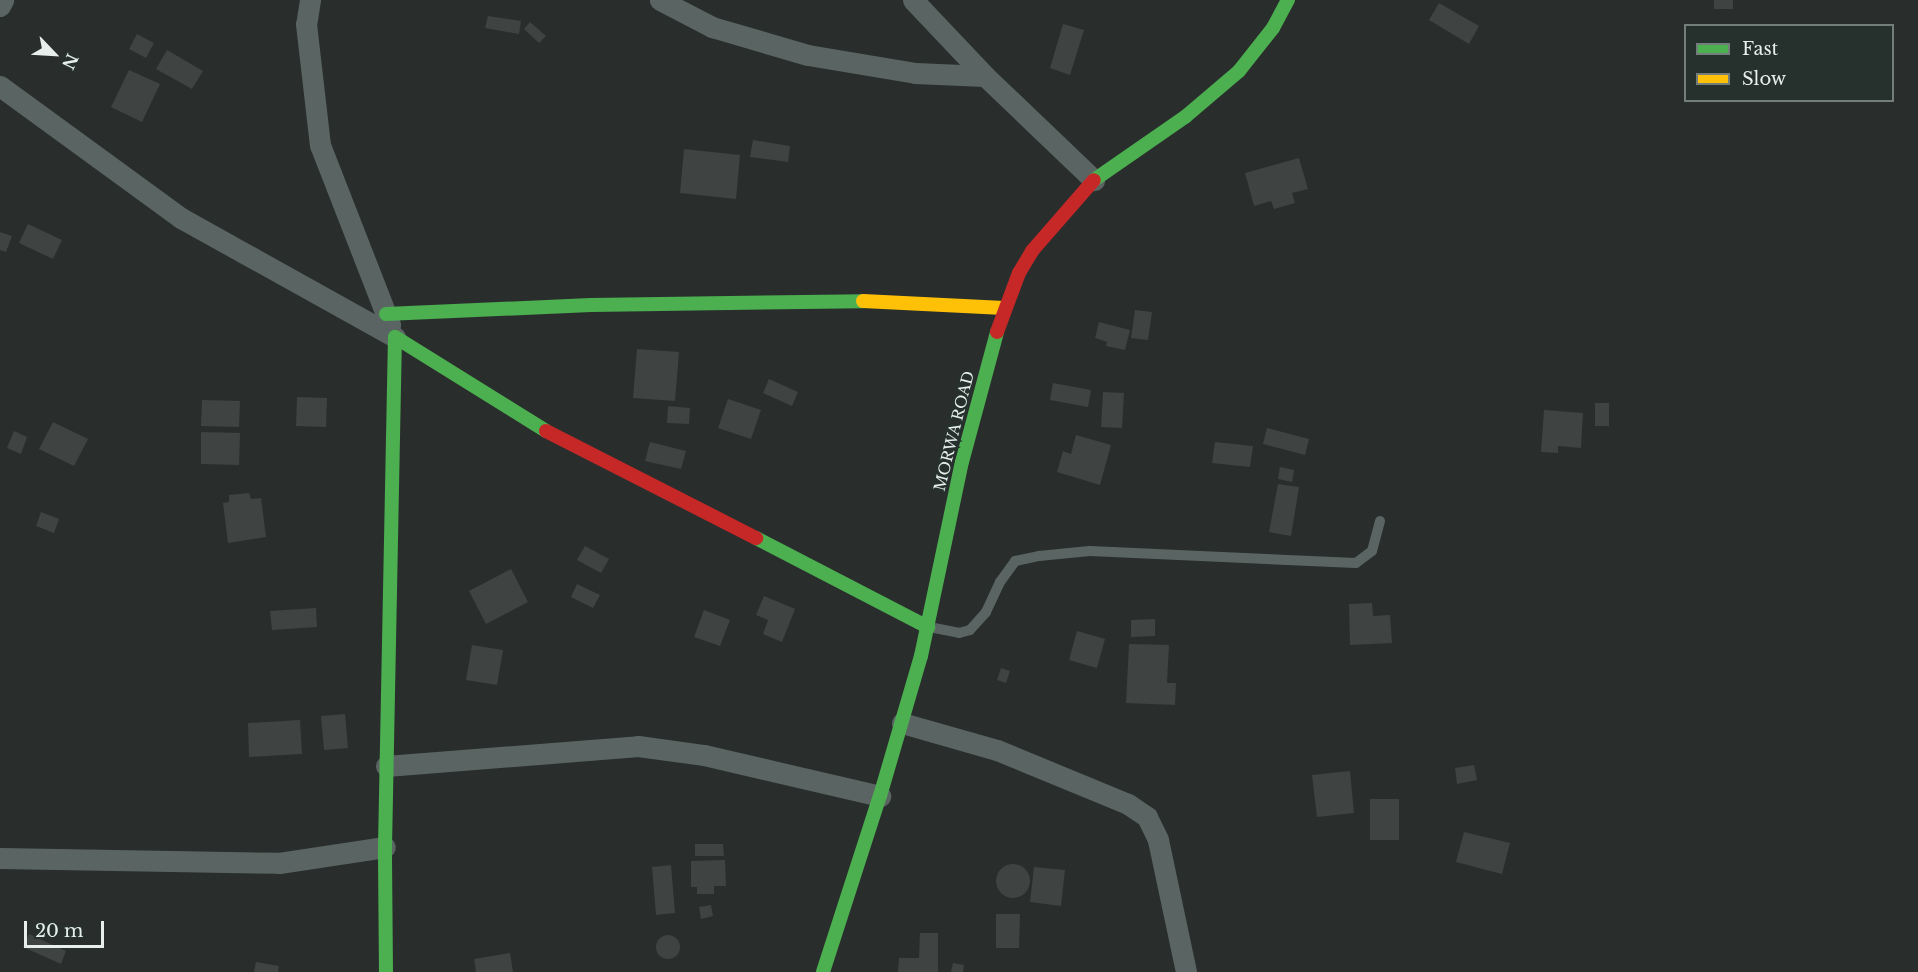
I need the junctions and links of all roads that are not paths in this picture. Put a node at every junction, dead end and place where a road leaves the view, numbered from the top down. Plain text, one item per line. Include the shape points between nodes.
1 (3, 0) edge
2 (310, 0) edge
3 (660, 0) edge
4 (913, 0) edge
5 (1288, 0) edge
6 (0, 6) edge
7 (985, 76) junction
8 (0, 86) edge
9 (1094, 180) junction
10 (1004, 308) junction
11 (386, 314) junction
12 (394, 337) junction
13 (1380, 521) dead end
14 (928, 627) junction
15 (902, 723) junction
16 (386, 766) junction
17 (880, 796) junction
18 (385, 847) junction
19 (0, 858) edge
20 (386, 972) edge
21 (823, 972) edge
22 (1186, 972) edge

1 - 6 street
2 - 11 street via 306,24 320,146
3 - 7 street via 712,27 808,55 915,74
4 - 7 street
5 - 9 street, MORWA ROAD via 1273,28 1217,92
7 - 9 street
8 - 12 street via 181,218
9 - 10 street, MORWA ROAD via 1032,251
10 - 11 street via 860,301 591,304
10 - 14 street, MORWA ROAD via 962,462
11 - 12 street
12 - 14 street via 533,426 603,458
12 - 16 street
13 - 14 lane via 1372,551 1356,563 1090,551 1015,561 999,582 986,612 970,630 959,633
14 - 15 street, MORWA ROAD
15 - 17 street, MORWA ROAD
15 - 22 street via 997,750 1128,804 1147,817 1158,840
16 - 17 street via 638,746 704,755
16 - 18 street
17 - 21 street, MORWA ROAD
18 - 19 street via 279,863
18 - 20 street

